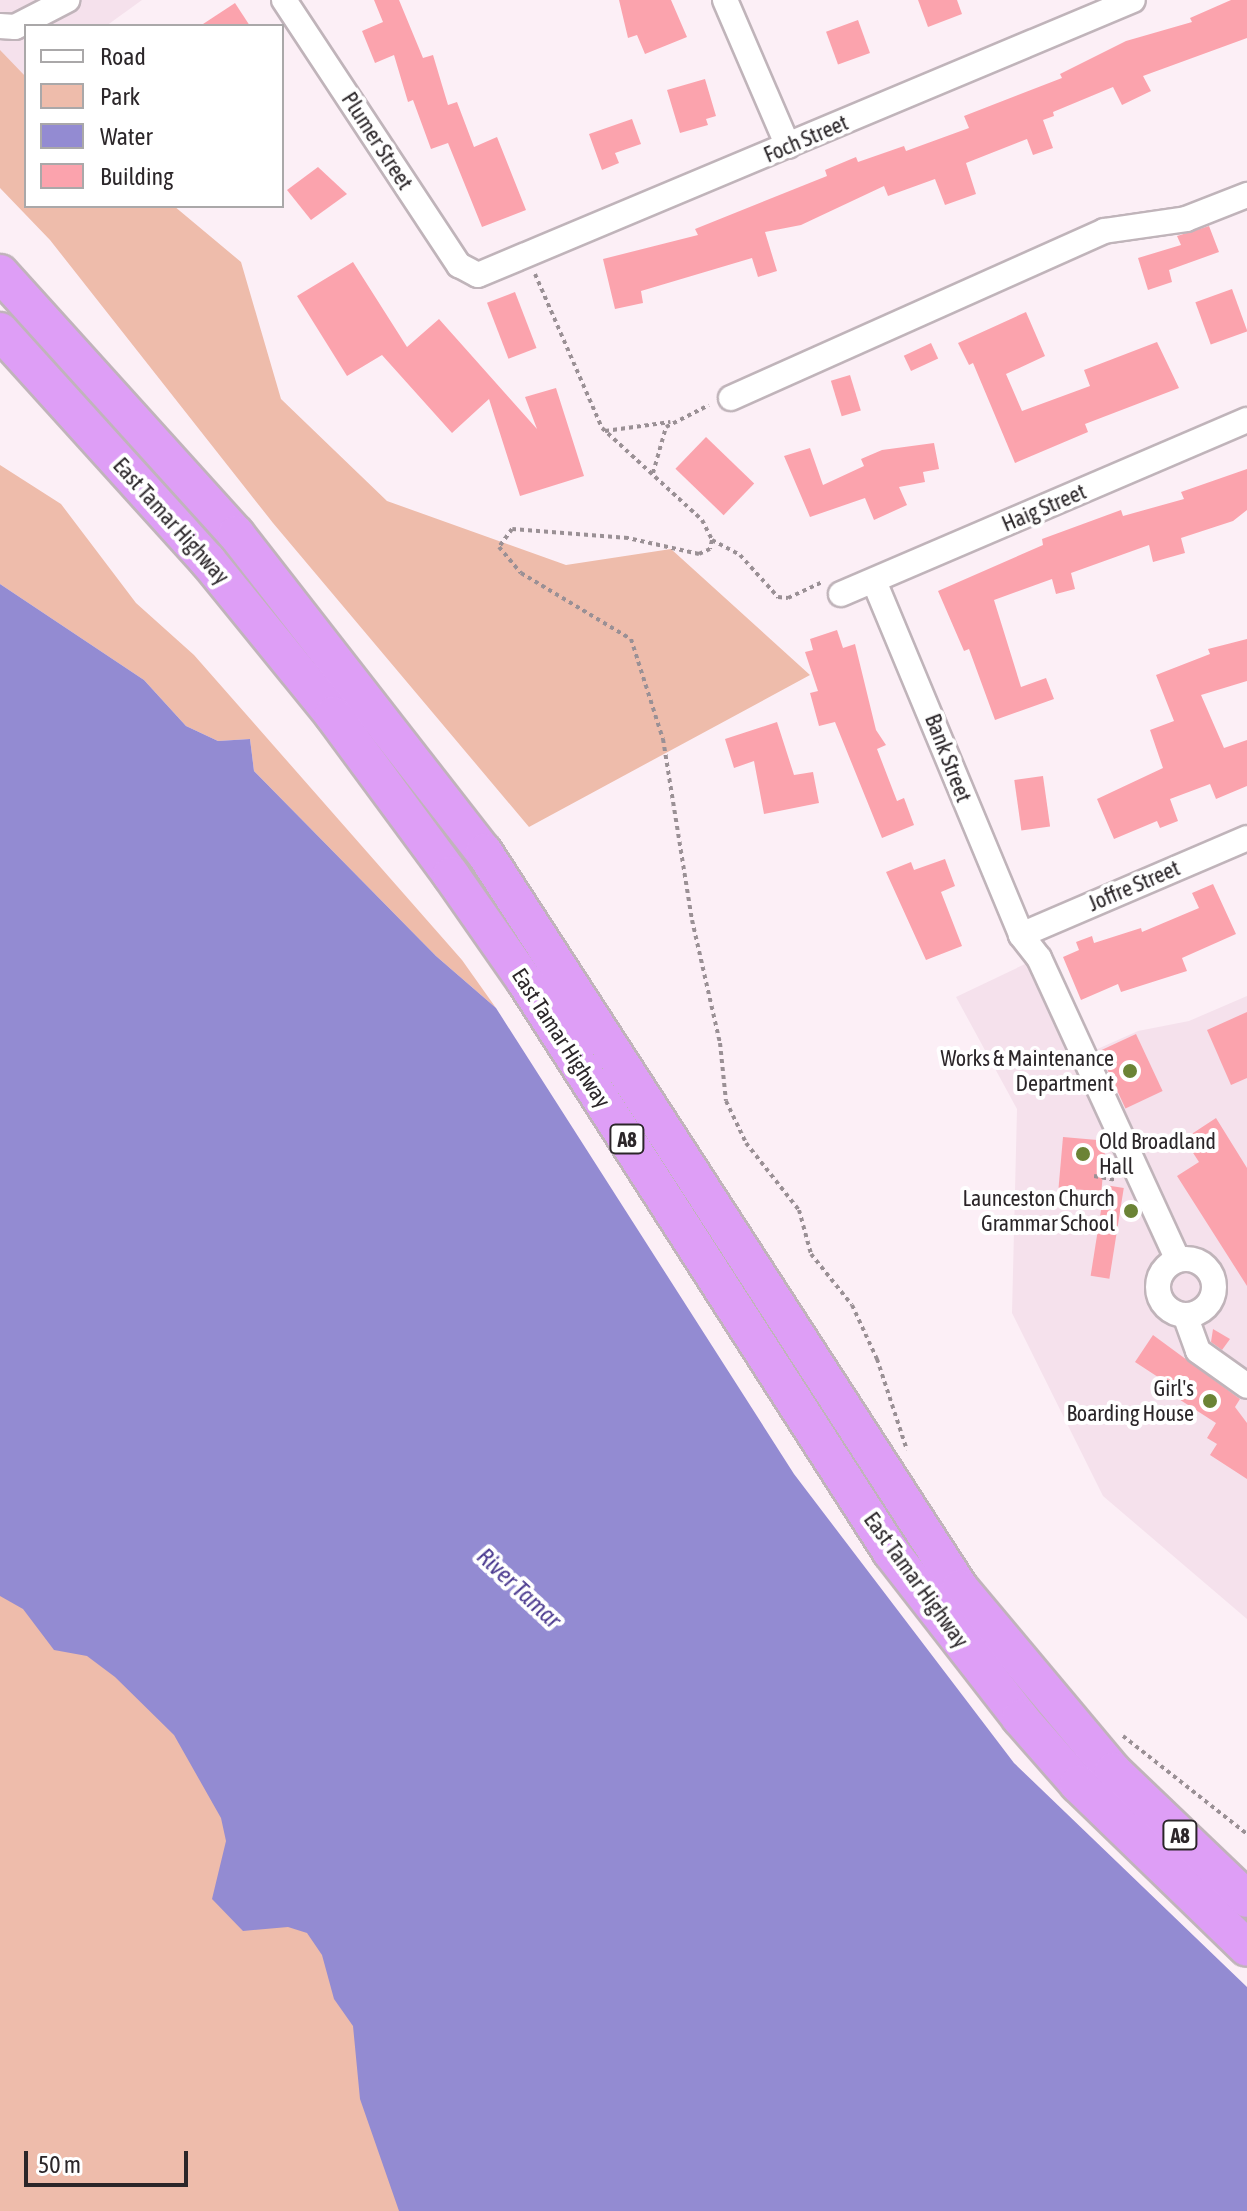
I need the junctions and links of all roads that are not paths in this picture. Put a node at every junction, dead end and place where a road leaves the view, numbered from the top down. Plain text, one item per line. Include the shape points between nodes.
1 (67, 0) edge
2 (284, 0) edge
3 (725, 0) edge
4 (1122, 2) edge
5 (0, 26) edge
6 (788, 146) junction
7 (1247, 195) edge
8 (0, 273) edge
9 (478, 275) joint
10 (0, 331) edge
11 (731, 398) road end
12 (1247, 420) edge
13 (874, 581) junction
14 (837, 585) road end
15 (1247, 838) edge
16 (1021, 935) junction
17 (1178, 1260) junction
18 (1185, 1315) junction
19 (1247, 1386) edge
20 (1247, 1899) edge
21 (1247, 1948) edge

1 - 5 street via 15,27
2 - 9 street, Plumer Street via 459,265
3 - 6 street
4 - 6 street, Foch Street
6 - 9 street, Foch Street
7 - 11 street via 1186,219 1104,231
8 - 20 highway, East Tamar Highway / A8 via 246,545 484,852 628,1068 926,1539 1022,1665 1113,1771
10 - 21 highway, East Tamar Highway / A8 via 208,561 333,715 442,863 525,981 900,1564 1078,1784
12 - 13 street, Haig Street
13 - 14 street, Haig Street
13 - 16 street, Bank Street
15 - 16 street, Joffre Street
16 - 17 street, Bank Street via 1039,958
17 - 18 street via 1164,1271 1158,1287 1163,1303
17 - 18 street via 1195,1261 1213,1279 1208,1304
18 - 19 street via 1198,1351

